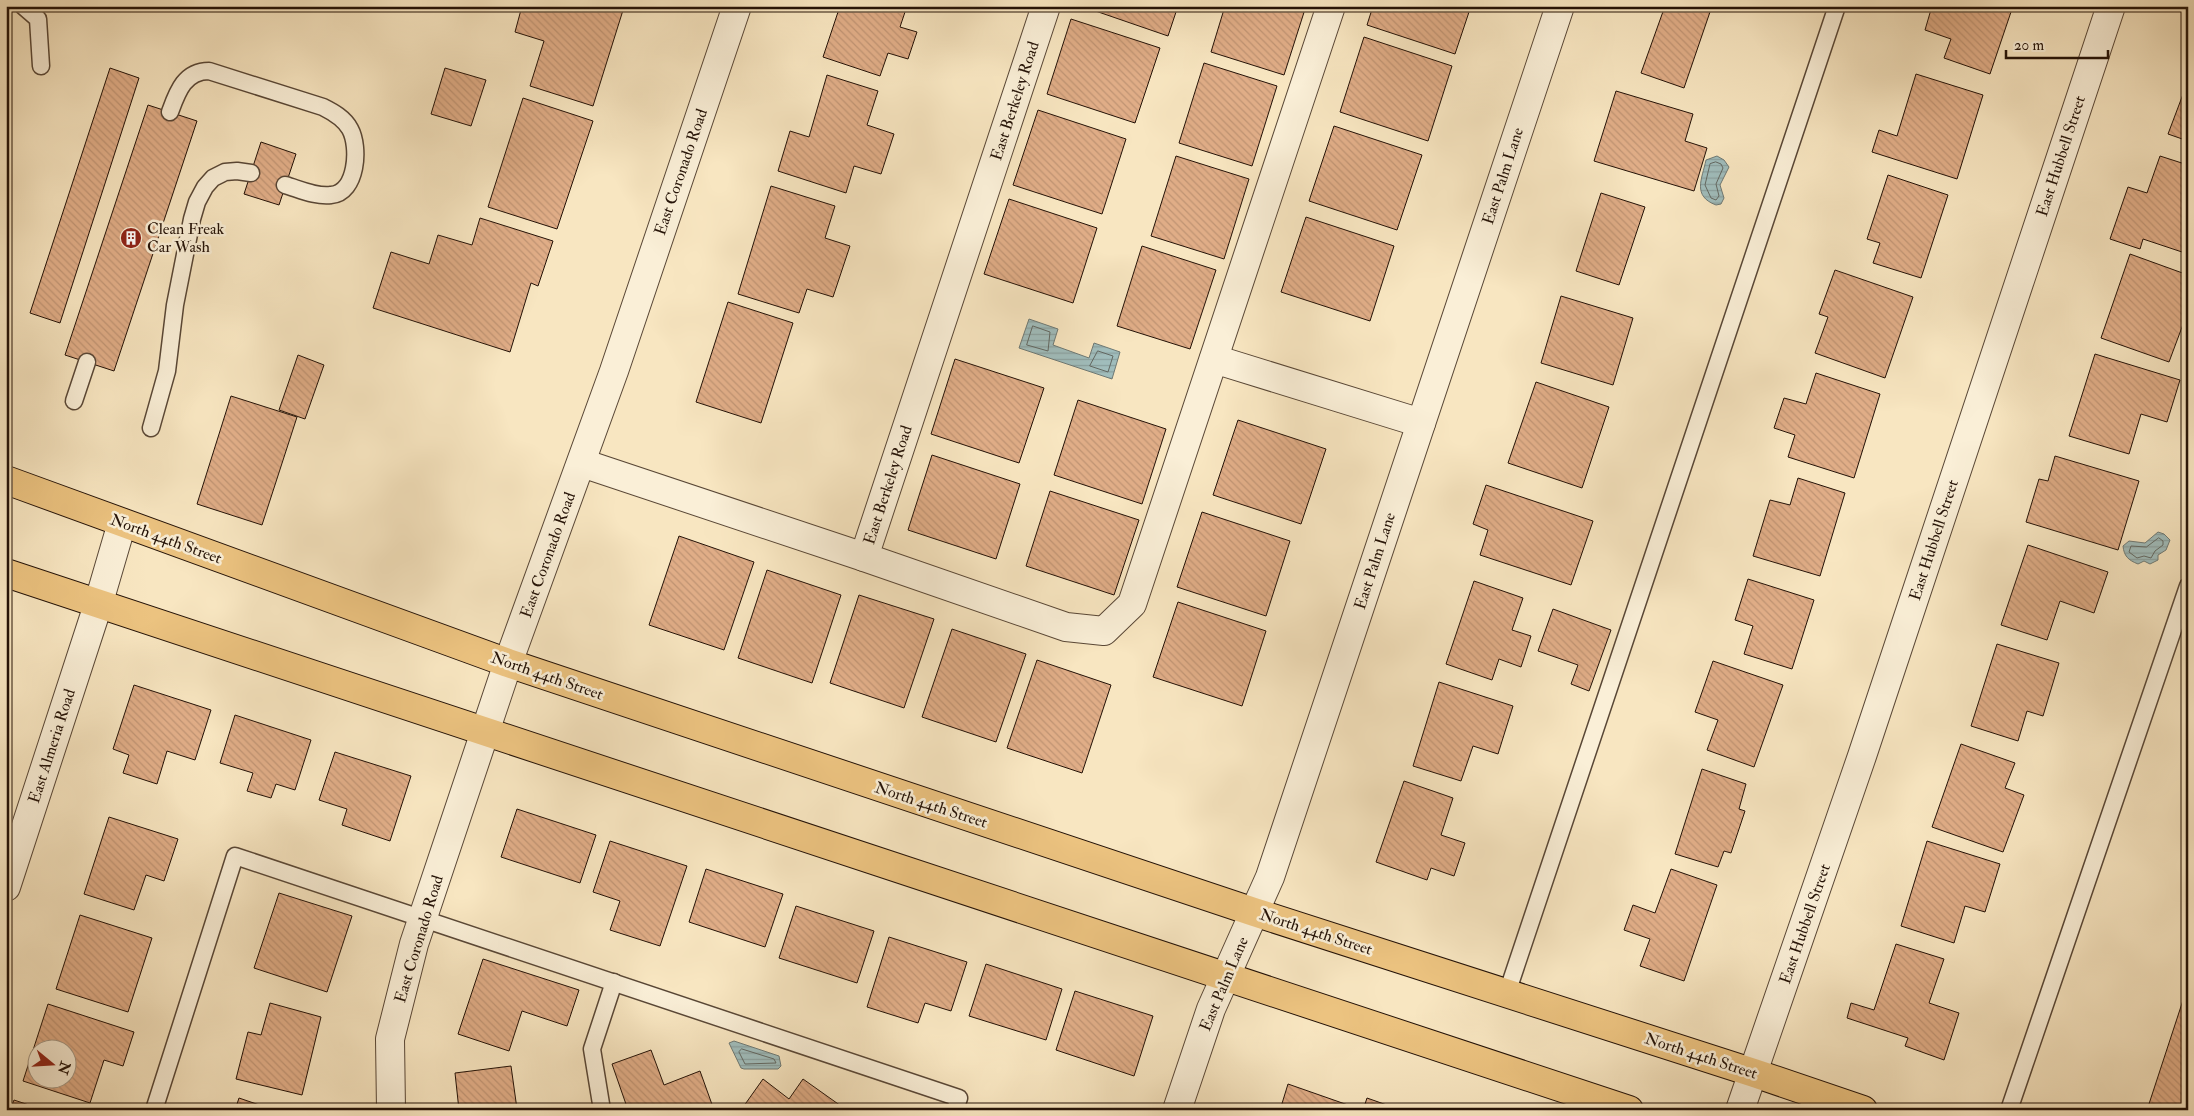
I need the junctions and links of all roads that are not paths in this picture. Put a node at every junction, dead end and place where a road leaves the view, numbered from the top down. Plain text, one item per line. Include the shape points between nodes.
1 (23, 6) edge
2 (737, 6) edge
3 (1046, 6) edge
4 (1331, 6) edge
5 (1560, 6) edge
6 (1837, 6) edge
7 (2111, 6) edge
8 (41, 66) dead end
9 (170, 112) dead end
10 (251, 173) dead end
11 (285, 185) dead end
12 (1214, 359) junction
13 (87, 362) dead end
14 (74, 401) dead end
15 (1421, 423) junction
16 (151, 428) dead end
17 (582, 463) junction
18 (6, 480) edge
19 (122, 523) junction
20 (864, 557) junction
21 (6, 573) edge
22 (2188, 586) edge
23 (98, 605) junction
24 (508, 663) junction
25 (485, 732) junction
26 (6, 887) edge
27 (1254, 912) junction
28 (424, 919) junction
29 (1226, 977) junction
30 (614, 982) junction
31 (1507, 993) junction
32 (1754, 1073) junction
33 (154, 1110) edge
34 (391, 1110) edge
35 (602, 1110) edge
36 (955, 1110) edge
37 (1177, 1110) edge
38 (1629, 1110) edge
39 (1740, 1110) edge
40 (1863, 1110) edge
41 (2009, 1110) edge

1 - 8 lane via 38,20
2 - 17 street, East Coronado Road
3 - 20 street, East Berkeley Road
4 - 12 street, East Berkeley Road
5 - 15 street, East Palm Lane
6 - 31 lane
7 - 32 street, East Hubbell Street
9 - 11 lane via 179,88 201,71 209,71 336,114 350,129 355,144 352,173 347,185 340,193 330,196
10 - 16 lane via 225,172 213,178 197,202 175,305 167,371
12 - 15 street
12 - 20 street, East Berkeley Road via 1132,604 1104,631 1066,627
13 - 14 lane
15 - 27 street, East Palm Lane via 1270,877
17 - 20 street
17 - 24 street, East Coronado Road
18 - 19 main road, North 44th Street
19 - 23 street, East Almeria Road
19 - 24 main road, North 44th Street
21 - 23 main road
22 - 41 lane
23 - 25 main road
23 - 26 street, East Almeria Road
24 - 25 street, East Coronado Road
24 - 27 main road, North 44th Street
25 - 28 street, East Coronado Road
25 - 29 main road
27 - 29 street, East Palm Lane
27 - 31 main road, North 44th Street
28 - 30 lane
28 - 33 lane via 235,856
28 - 34 street, East Coronado Road via 414,944 390,1039
29 - 37 street, East Palm Lane via 1211,1010
29 - 38 main road
30 - 35 lane via 592,1049
30 - 36 lane via 959,1098
31 - 32 main road, North 44th Street
32 - 39 street, East Hubbell Street
32 - 40 main road, North 44th Street

